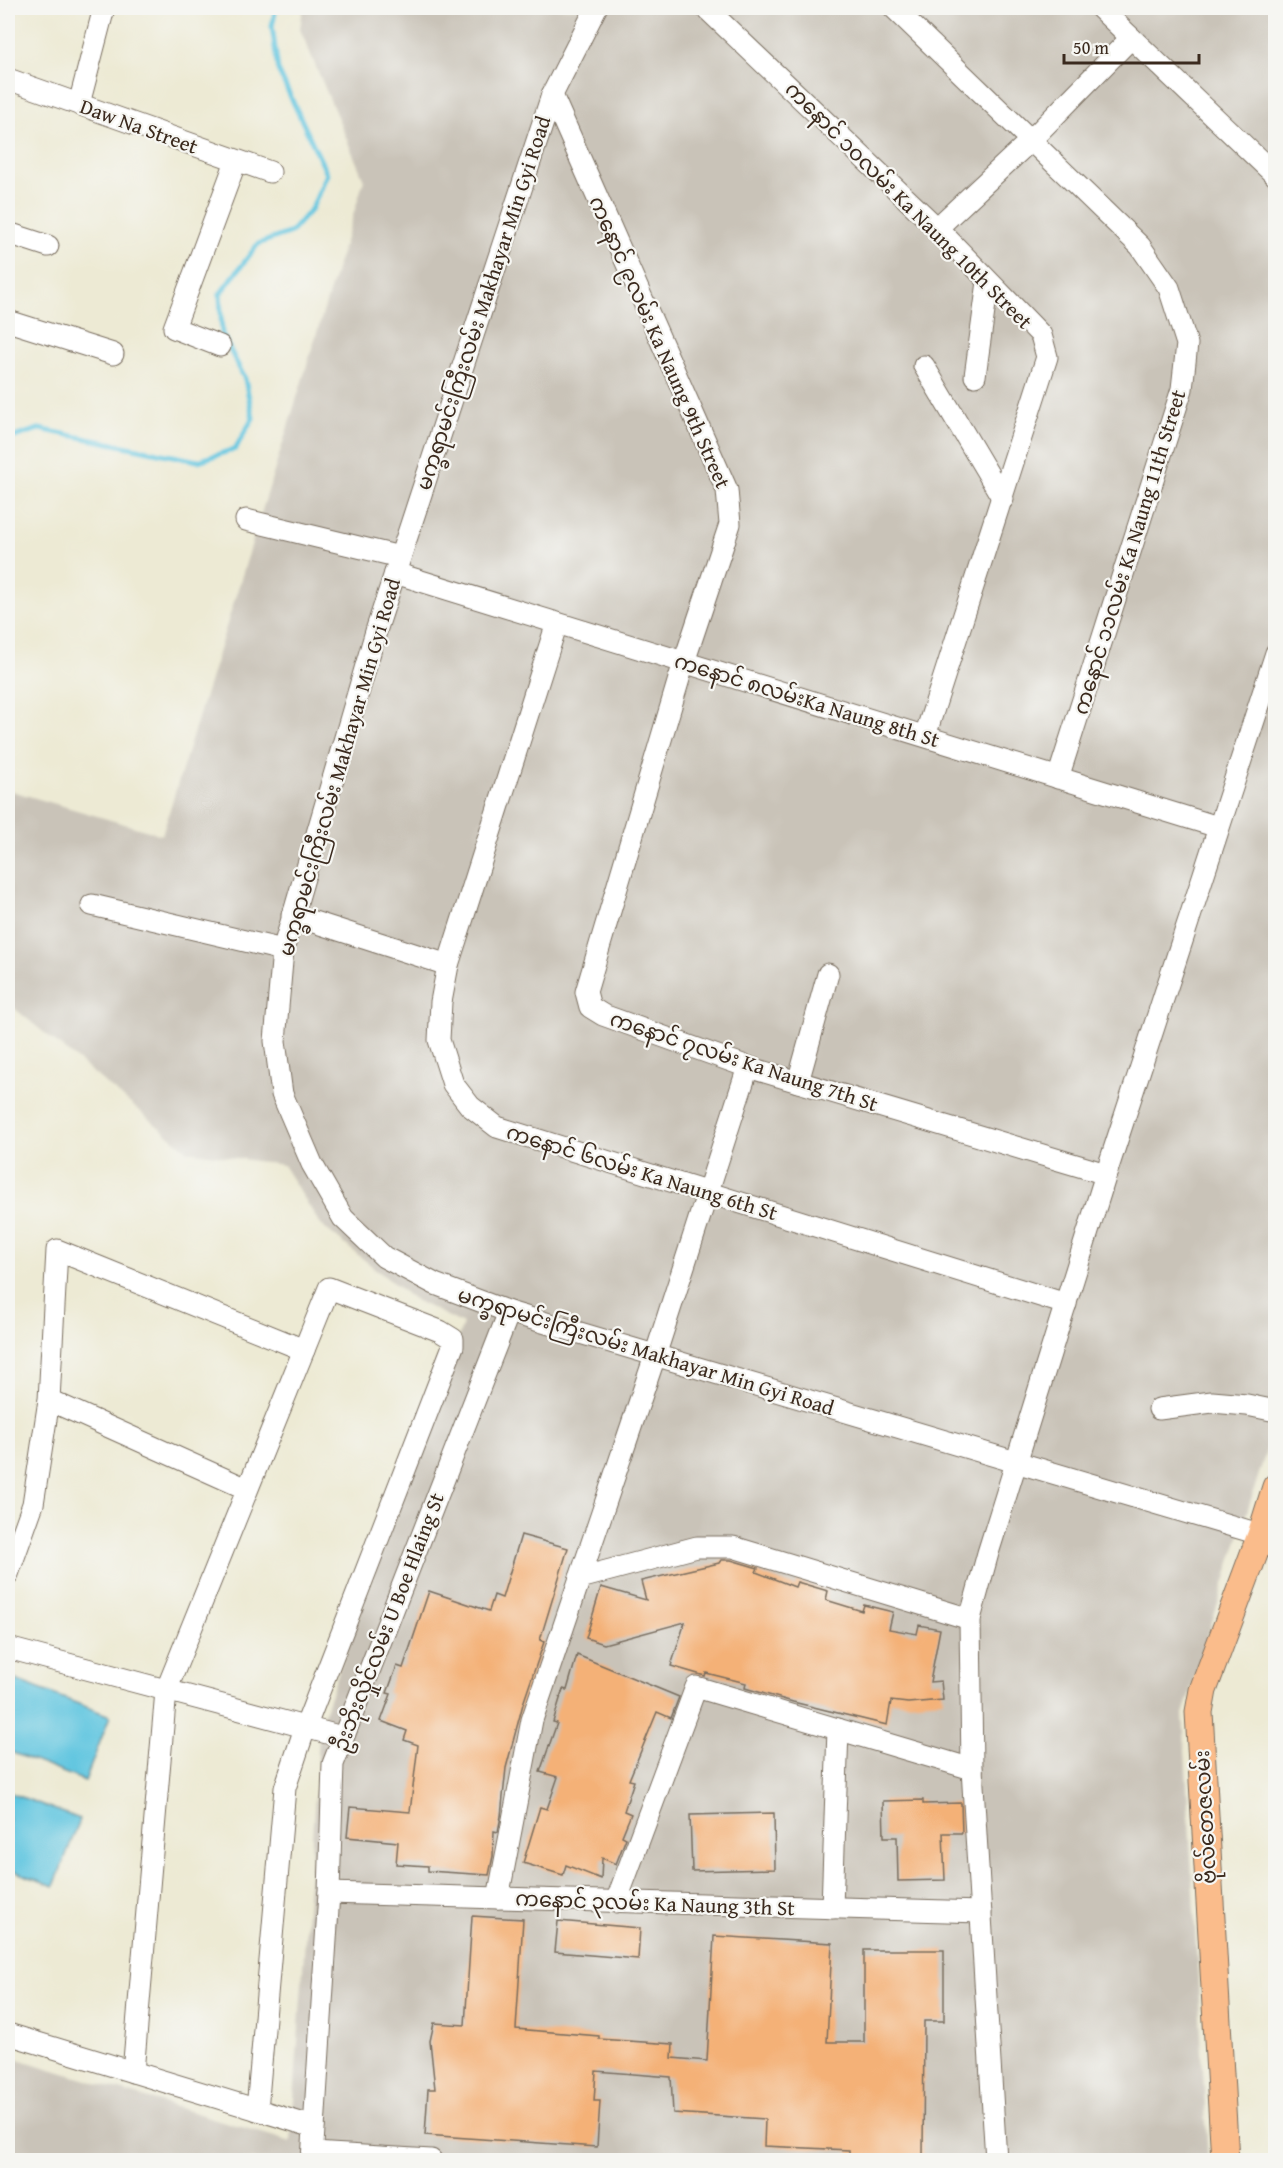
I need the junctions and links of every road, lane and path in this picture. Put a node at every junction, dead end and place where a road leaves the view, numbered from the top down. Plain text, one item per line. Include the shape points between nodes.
1 (104, 8) edge
2 (596, 8) edge
3 (706, 8) edge
4 (894, 8) edge
5 (1100, 8) edge
6 (1131, 38) junction
7 (8, 78) edge
8 (552, 95) junction
9 (79, 104) junction
10 (1030, 141) junction
11 (236, 160) junction
12 (270, 172) dead end
13 (1275, 176) edge
14 (937, 228) junction
15 (8, 233) edge
16 (48, 246) dead end
17 (988, 282) junction
18 (8, 321) edge
19 (220, 346) dead end
20 (113, 354) dead end
21 (924, 366) dead end
22 (975, 376) dead end
23 (1003, 499) junction
24 (246, 520) dead end
25 (398, 565) junction
26 (557, 623) junction
27 (1275, 653) edge
28 (684, 662) junction
29 (925, 736) junction
30 (1058, 778) junction
31 (1218, 827) junction
32 (92, 904) dead end
33 (292, 915) junction
34 (283, 950) junction
35 (448, 965) junction
36 (828, 975) dead end
37 (748, 1067) junction
38 (798, 1082) junction
39 (1106, 1174) junction
40 (708, 1192) junction
41 (1066, 1304) junction
42 (509, 1312) junction
43 (304, 1350) junction
44 (656, 1356) junction
45 (48, 1400) junction
46 (1159, 1409) dead end
47 (1275, 1411) edge
48 (1017, 1464) junction
49 (1275, 1487) edge
50 (247, 1489) junction
51 (1268, 1537) edge
52 (8, 1574) edge
53 (580, 1578) junction
54 (970, 1619) junction
55 (8, 1648) edge
56 (166, 1691) junction
57 (305, 1728) junction
58 (838, 1729) junction
59 (342, 1737) junction
60 (972, 1769) junction
61 (329, 1893) junction
62 (498, 1898) junction
63 (616, 1902) junction
64 (832, 1908) junction
65 (981, 1912) junction
66 (8, 2034) edge
67 (133, 2072) junction
68 (257, 2110) junction
69 (314, 2127) junction
70 (312, 2157) edge
71 (431, 2160) edge
72 (996, 2160) edge
73 (1225, 2160) edge

1 - 9 street
2 - 8 street, မက္ခရာမင်းကြီးလမ်း Makhayar Min Gyi Road
3 - 14 street, ကနောင် ၁၀လမ်း Ka Naung 10th Street
4 - 10 street, ကနောင် ၁၁လမ်း Ka Naung 11th Street
5 - 6 street
6 - 10 street
6 - 13 street
7 - 9 street, Daw Na Street
8 - 25 street, မက္ခရာမင်းကြီးလမ်း Makhayar Min Gyi Road
8 - 28 street, ကနောင် ၉လမ်း Ka Naung 9th Street via 727,489 730,524
9 - 11 street, Daw Na Street
10 - 14 street
10 - 30 street, ကနောင် ၁၁လမ်း Ka Naung 11th Street via 1140,246 1169,288 1187,344 1182,389
11 - 12 street, Daw Na Street
11 - 19 street via 174,328
14 - 17 street, ကနောင် ၁၀လမ်း Ka Naung 10th Street
15 - 16 street
17 - 22 street
17 - 23 street, ကနောင် ၁၀လမ်း Ka Naung 10th Street via 1041,335 1047,357
18 - 20 street
21 - 23 street
23 - 29 street, ကနောင် ၁၀လမ်း Ka Naung 10th Street
24 - 25 street, ကနောင် ၈လမ်းKa Naung 8th St
25 - 26 street, ကနောင် ၈လမ်းKa Naung 8th St
25 - 33 street, မက္ခရာမင်းကြီးလမ်း Makhayar Min Gyi Road
26 - 28 street, ကနောင် ၈လမ်းKa Naung 8th St
26 - 35 street, ကနောင် ၆လမ်း Ka Naung 6th St
27 - 31 street
28 - 29 street, ကနောင် ၈လမ်းKa Naung 8th St
28 - 37 street, ကနောင် ၇လမ်း Ka Naung 7th St via 586,992 590,1007 603,1015
29 - 30 street, ကနောင် ၈လမ်းKa Naung 8th St
30 - 31 street, ကနောင် ၈လမ်းKa Naung 8th St
31 - 39 street
32 - 34 street
33 - 34 street, မက္ခရာမင်းကြီးလမ်း Makhayar Min Gyi Road
33 - 35 street
34 - 42 street, မက္ခရာမင်းကြီးလမ်း Makhayar Min Gyi Road via 275,1041 282,1094 312,1164 343,1218 384,1257 435,1284
35 - 40 street, ကနောင် ၆လမ်း Ka Naung 6th St via 438,1040 453,1084 470,1106 497,1127
36 - 38 street
37 - 38 street, ကနောင် ၇လမ်း Ka Naung 7th St
37 - 40 street
38 - 39 street, ကနောင် ၇လမ်း Ka Naung 7th St
39 - 41 street
40 - 41 street, ကနောင် ၆လမ်း Ka Naung 6th St
40 - 44 street
41 - 48 street
42 - 44 street, မက္ခရာမင်းကြီးလမ်း Makhayar Min Gyi Road
42 - 59 street, ဦးဘိုးလှိုင်လမ်း U Boe Hlaing St
43 - 45 street via 57,1250
43 - 50 street
43 - 57 street via 329,1288 440,1330 453,1339
44 - 48 street, မက္ခရာမင်းကြီးလမ်း Makhayar Min Gyi Road
44 - 53 street
45 - 50 street
45 - 52 street via 33,1504
46 - 47 street via 1212,1402
48 - 51 street, မက္ခရာမင်းကြီးလမ်း Makhayar Min Gyi Road
48 - 54 street
49 - 51 main road, ဗိုလ်တေဇလမ်း
50 - 56 street
51 - 73 main road, ဗိုလ်တေဇလမ်း via 1203,1690 1199,1712
53 - 54 street via 697,1547 733,1547
53 - 62 street via 532,1720
54 - 60 street
55 - 56 street
56 - 57 street
56 - 67 street
57 - 59 street
57 - 68 street via 285,1788
58 - 60 street
58 - 63 street via 696,1687
58 - 64 street
59 - 61 street, ဦးဘိုးလှိုင်လမ်း U Boe Hlaing St via 333,1764
60 - 65 street
61 - 62 street, ကနောင် ၃လမ်း Ka Naung 3th St
61 - 69 street, ဦးဘိုးလှိုင်လမ်း U Boe Hlaing St
62 - 63 street, ကနောင် ၃လမ်း Ka Naung 3th St
63 - 64 street, ကနောင် ၃လမ်း Ka Naung 3th St
64 - 65 street, ကနောင် ၃လမ်း Ka Naung 3th St
65 - 72 street
66 - 67 street
67 - 68 street
68 - 69 street
69 - 70 street, ဦးဘိုးလှိုင်လမ်း U Boe Hlaing St
70 - 71 street

